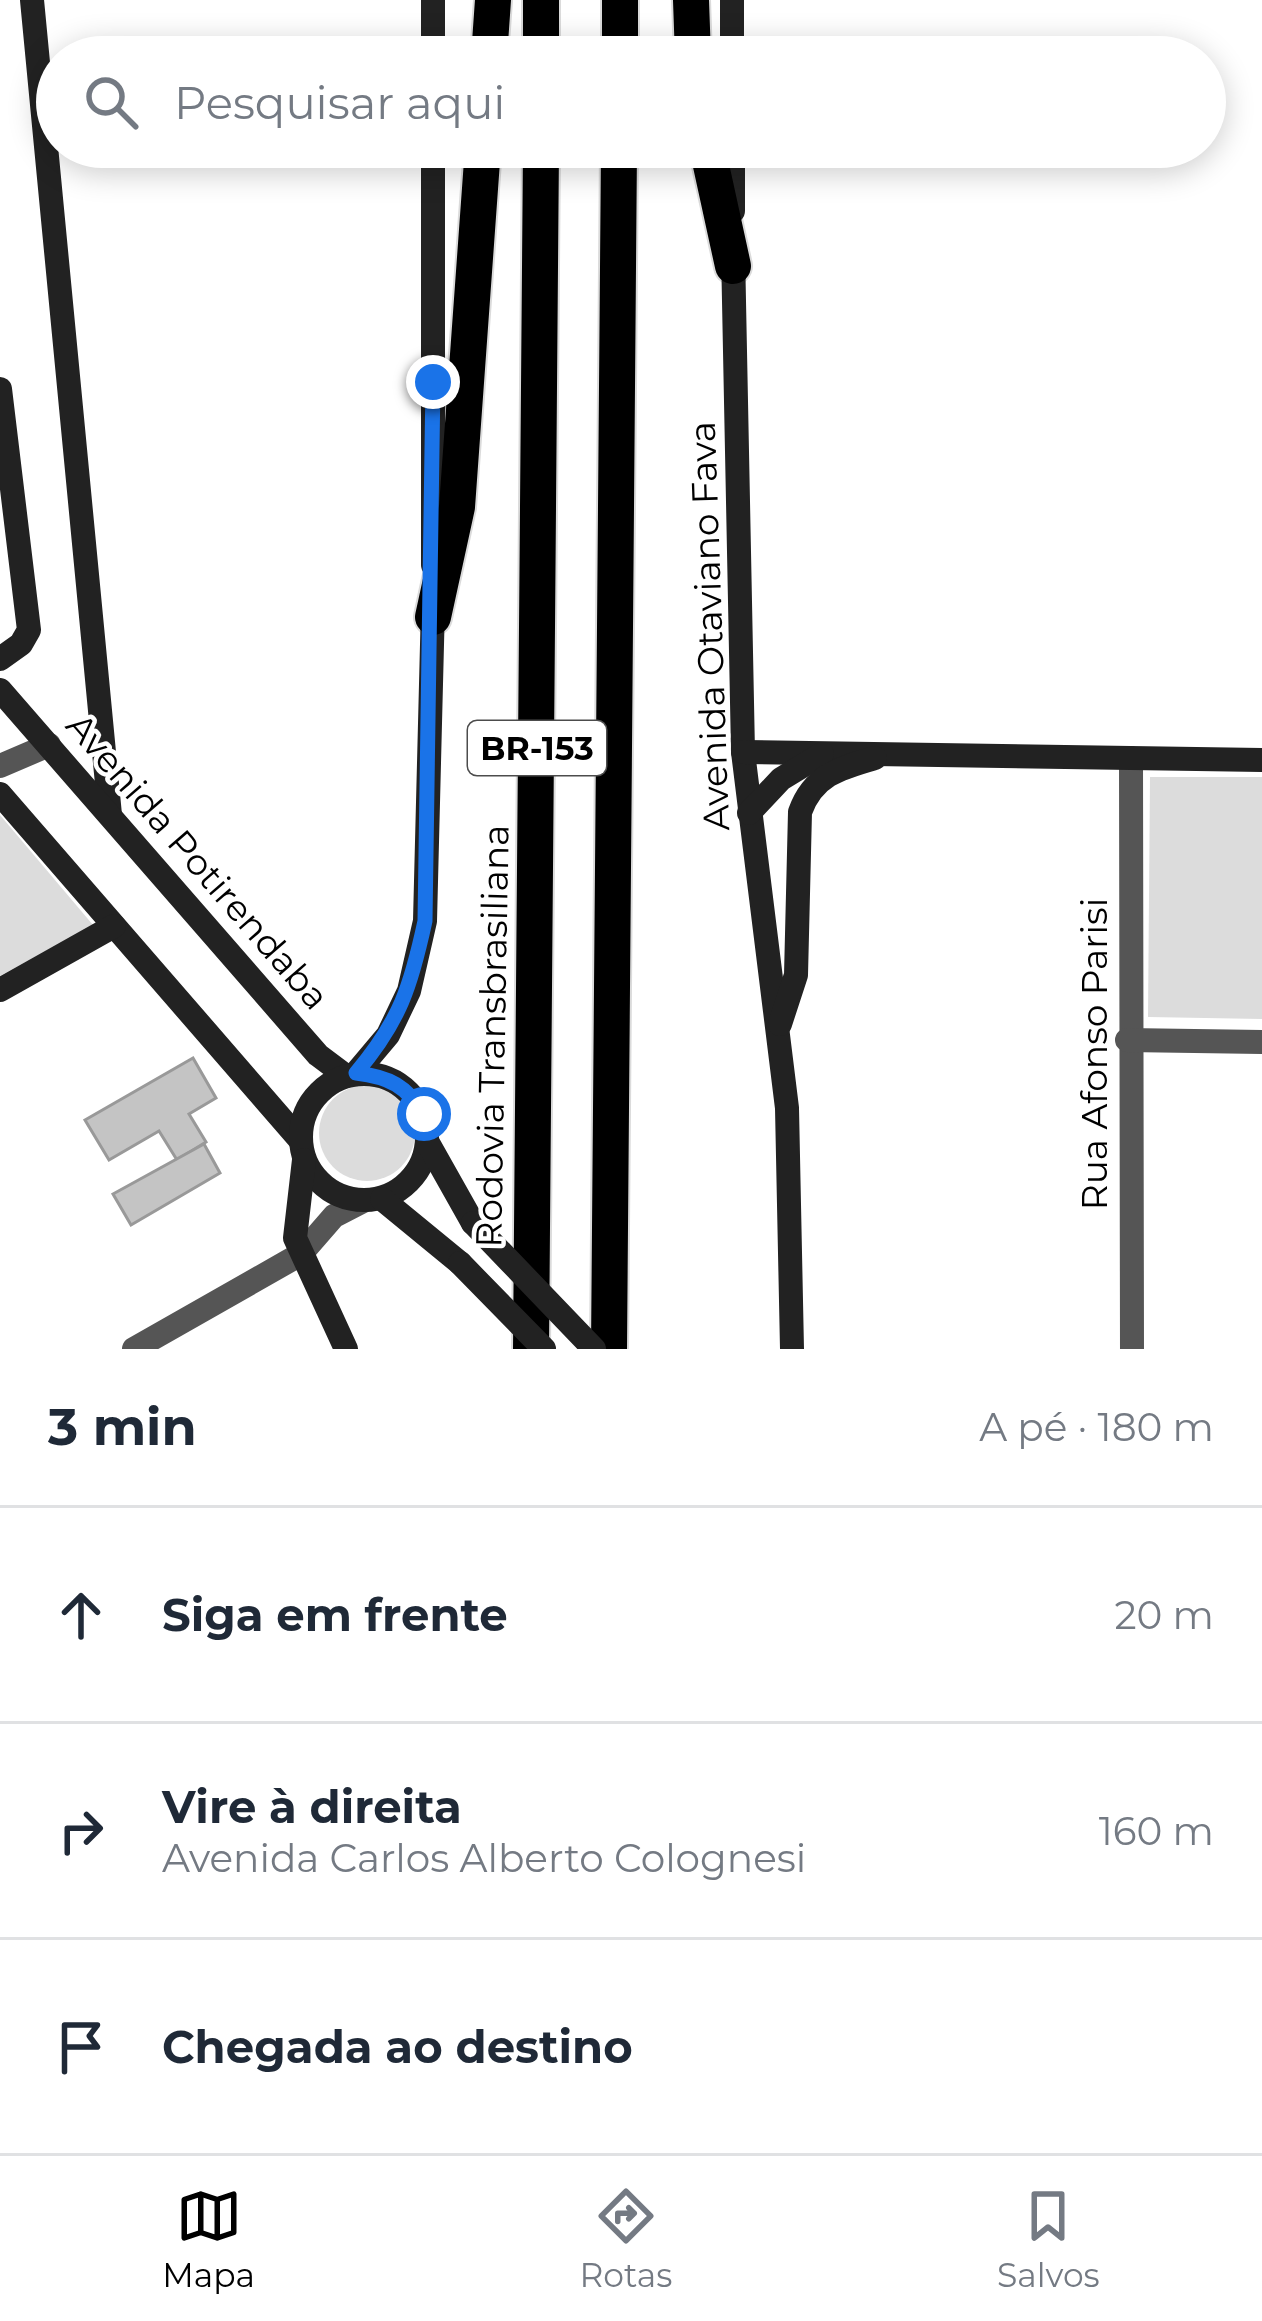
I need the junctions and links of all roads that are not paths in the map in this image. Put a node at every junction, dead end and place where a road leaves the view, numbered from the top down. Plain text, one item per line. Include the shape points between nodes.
1 (32, 0) edge
2 (433, 0) edge
3 (493, 0) edge
4 (542, 0) edge
5 (620, 0) edge
6 (691, 0) edge
7 (732, 0) edge
8 (433, 36) edge
9 (490, 36) edge
10 (541, 36) edge
11 (620, 36) edge
12 (692, 36) edge
13 (732, 36) edge
14 (36, 42) edge
15 (48, 168) edge
16 (433, 168) edge
17 (481, 168) edge
18 (541, 168) edge
19 (619, 168) edge
20 (712, 168) edge
21 (733, 168) edge
22 (733, 266) junction
23 (0, 389) edge
24 (433, 617) junction
25 (0, 658) edge
26 (0, 690) edge
27 (49, 745) junction
28 (835, 749) junction
29 (743, 752) junction
30 (895, 752) junction
31 (1131, 758) junction
32 (1262, 760) edge
33 (0, 766) edge
34 (0, 794) edge
35 (749, 813) junction
36 (110, 815) junction
37 (114, 926) junction
38 (0, 990) edge
39 (778, 1031) junction
40 (1127, 1040) junction
41 (1262, 1042) edge
42 (351, 1075) junction
43 (428, 1143) junction
44 (302, 1150) junction
45 (372, 1200) junction
46 (301, 1253) junction
47 (134, 1349) edge
48 (346, 1349) edge
49 (530, 1349) edge
50 (544, 1349) edge
51 (593, 1349) edge
52 (609, 1349) edge
53 (788, 1349) edge
54 (1132, 1349) edge

1 - 14 main road
2 - 8 main road
3 - 9 highway
4 - 10 highway
5 - 11 highway
6 - 12 highway
7 - 13 main road
15 - 36 main road
16 - 24 main road
17 - 24 highway via 457,507
18 - 49 highway, Rodovia Transbrasiliana / BR-153
19 - 52 highway, BR-153
20 - 22 highway
21 - 22 main road, Avenida Otaviano Fava
22 - 29 main road, Avenida Otaviano Fava
23 - 25 main road via 29,630
24 - 42 main road via 425,921 410,991 388,1035
26 - 27 main road, Avenida Potirendaba
27 - 33 street
27 - 36 main road, Avenida Potirendaba
28 - 29 main road
28 - 30 main road
28 - 35 main road via 803,762
29 - 35 main road, Avenida Otaviano Fava
30 - 31 main road
30 - 39 main road via 839,769 807,793 796,975
31 - 32 main road
31 - 40 street, Rua Afonso Parisi
34 - 37 main road
35 - 39 main road, Avenida Otaviano Fava
36 - 42 main road, Avenida Potirendaba via 318,1054
37 - 38 main road
37 - 44 main road
39 - 53 main road, Avenida Otaviano Fava via 792,1190
40 - 41 street
40 - 54 street, Rua Afonso Parisi
42 - 43 main road via 385,1076 409,1090 424,1114
42 - 44 main road via 313,1101
43 - 45 main road via 404,1186
43 - 51 main road, bridge via 473,1223
44 - 45 main road via 327,1190
44 - 46 main road via 295,1238
45 - 46 street via 334,1216
45 - 50 main road, bridge via 460,1263
46 - 47 street
46 - 48 main road

